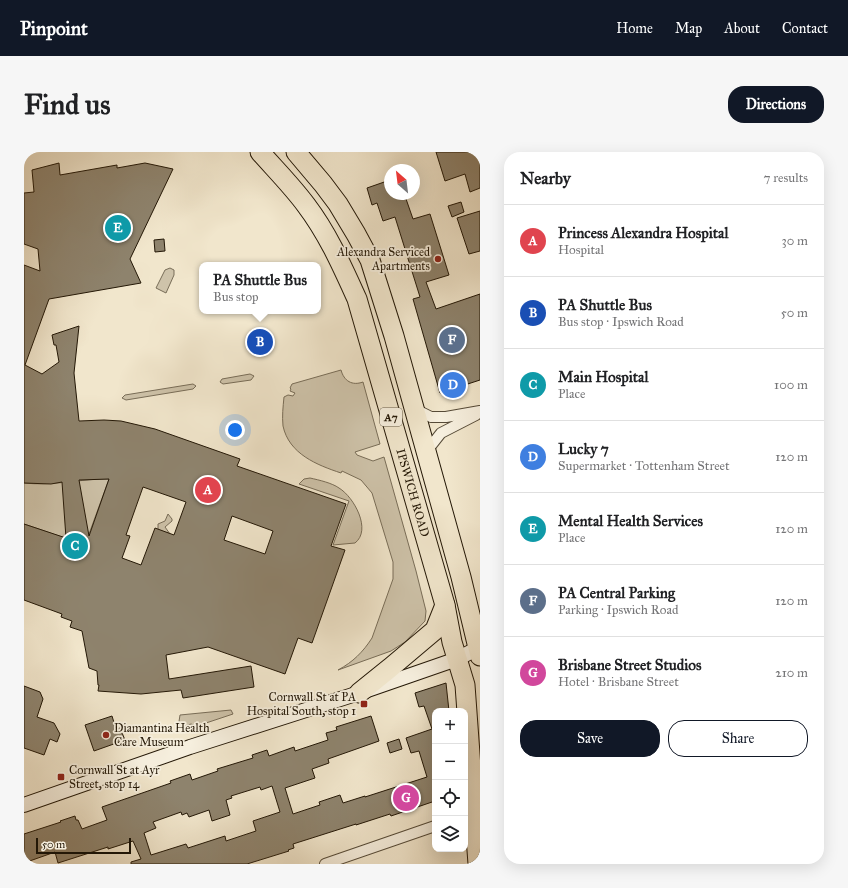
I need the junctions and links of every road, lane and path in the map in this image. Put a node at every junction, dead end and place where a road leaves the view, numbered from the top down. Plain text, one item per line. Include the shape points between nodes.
1 (260, 152) edge
2 (296, 152) edge
3 (413, 408) junction
4 (480, 411) edge
5 (480, 414) edge
6 (426, 453) junction
7 (461, 577) junction
8 (445, 605) junction
9 (480, 606) edge
10 (480, 653) edge
11 (457, 659) junction
12 (359, 693) junction
13 (24, 805) edge
14 (470, 814) edge
15 (432, 827) edge
16 (325, 864) edge
17 (478, 864) edge

1 - 8 highway, IPSWICH ROAD / A7 via 306,204 337,253 357,299
2 - 3 highway, IPSWICH ROAD / A7 via 338,204 370,260
3 - 4 street via 431,417
3 - 6 highway, IPSWICH ROAD / A7
5 - 6 street via 441,433
6 - 7 highway, IPSWICH ROAD / A7
7 - 9 highway
7 - 10 highway, IPSWICH ROAD / A7
8 - 11 highway, IPSWICH ROAD / A7
8 - 12 highway via 434,630
10 - 11 main road
11 - 12 main road
11 - 14 highway, IPSWICH ROAD / A7 via 465,685 468,716
12 - 13 main road via 190,747
14 - 17 highway, IPSWICH ROAD / A7
15 - 16 street

